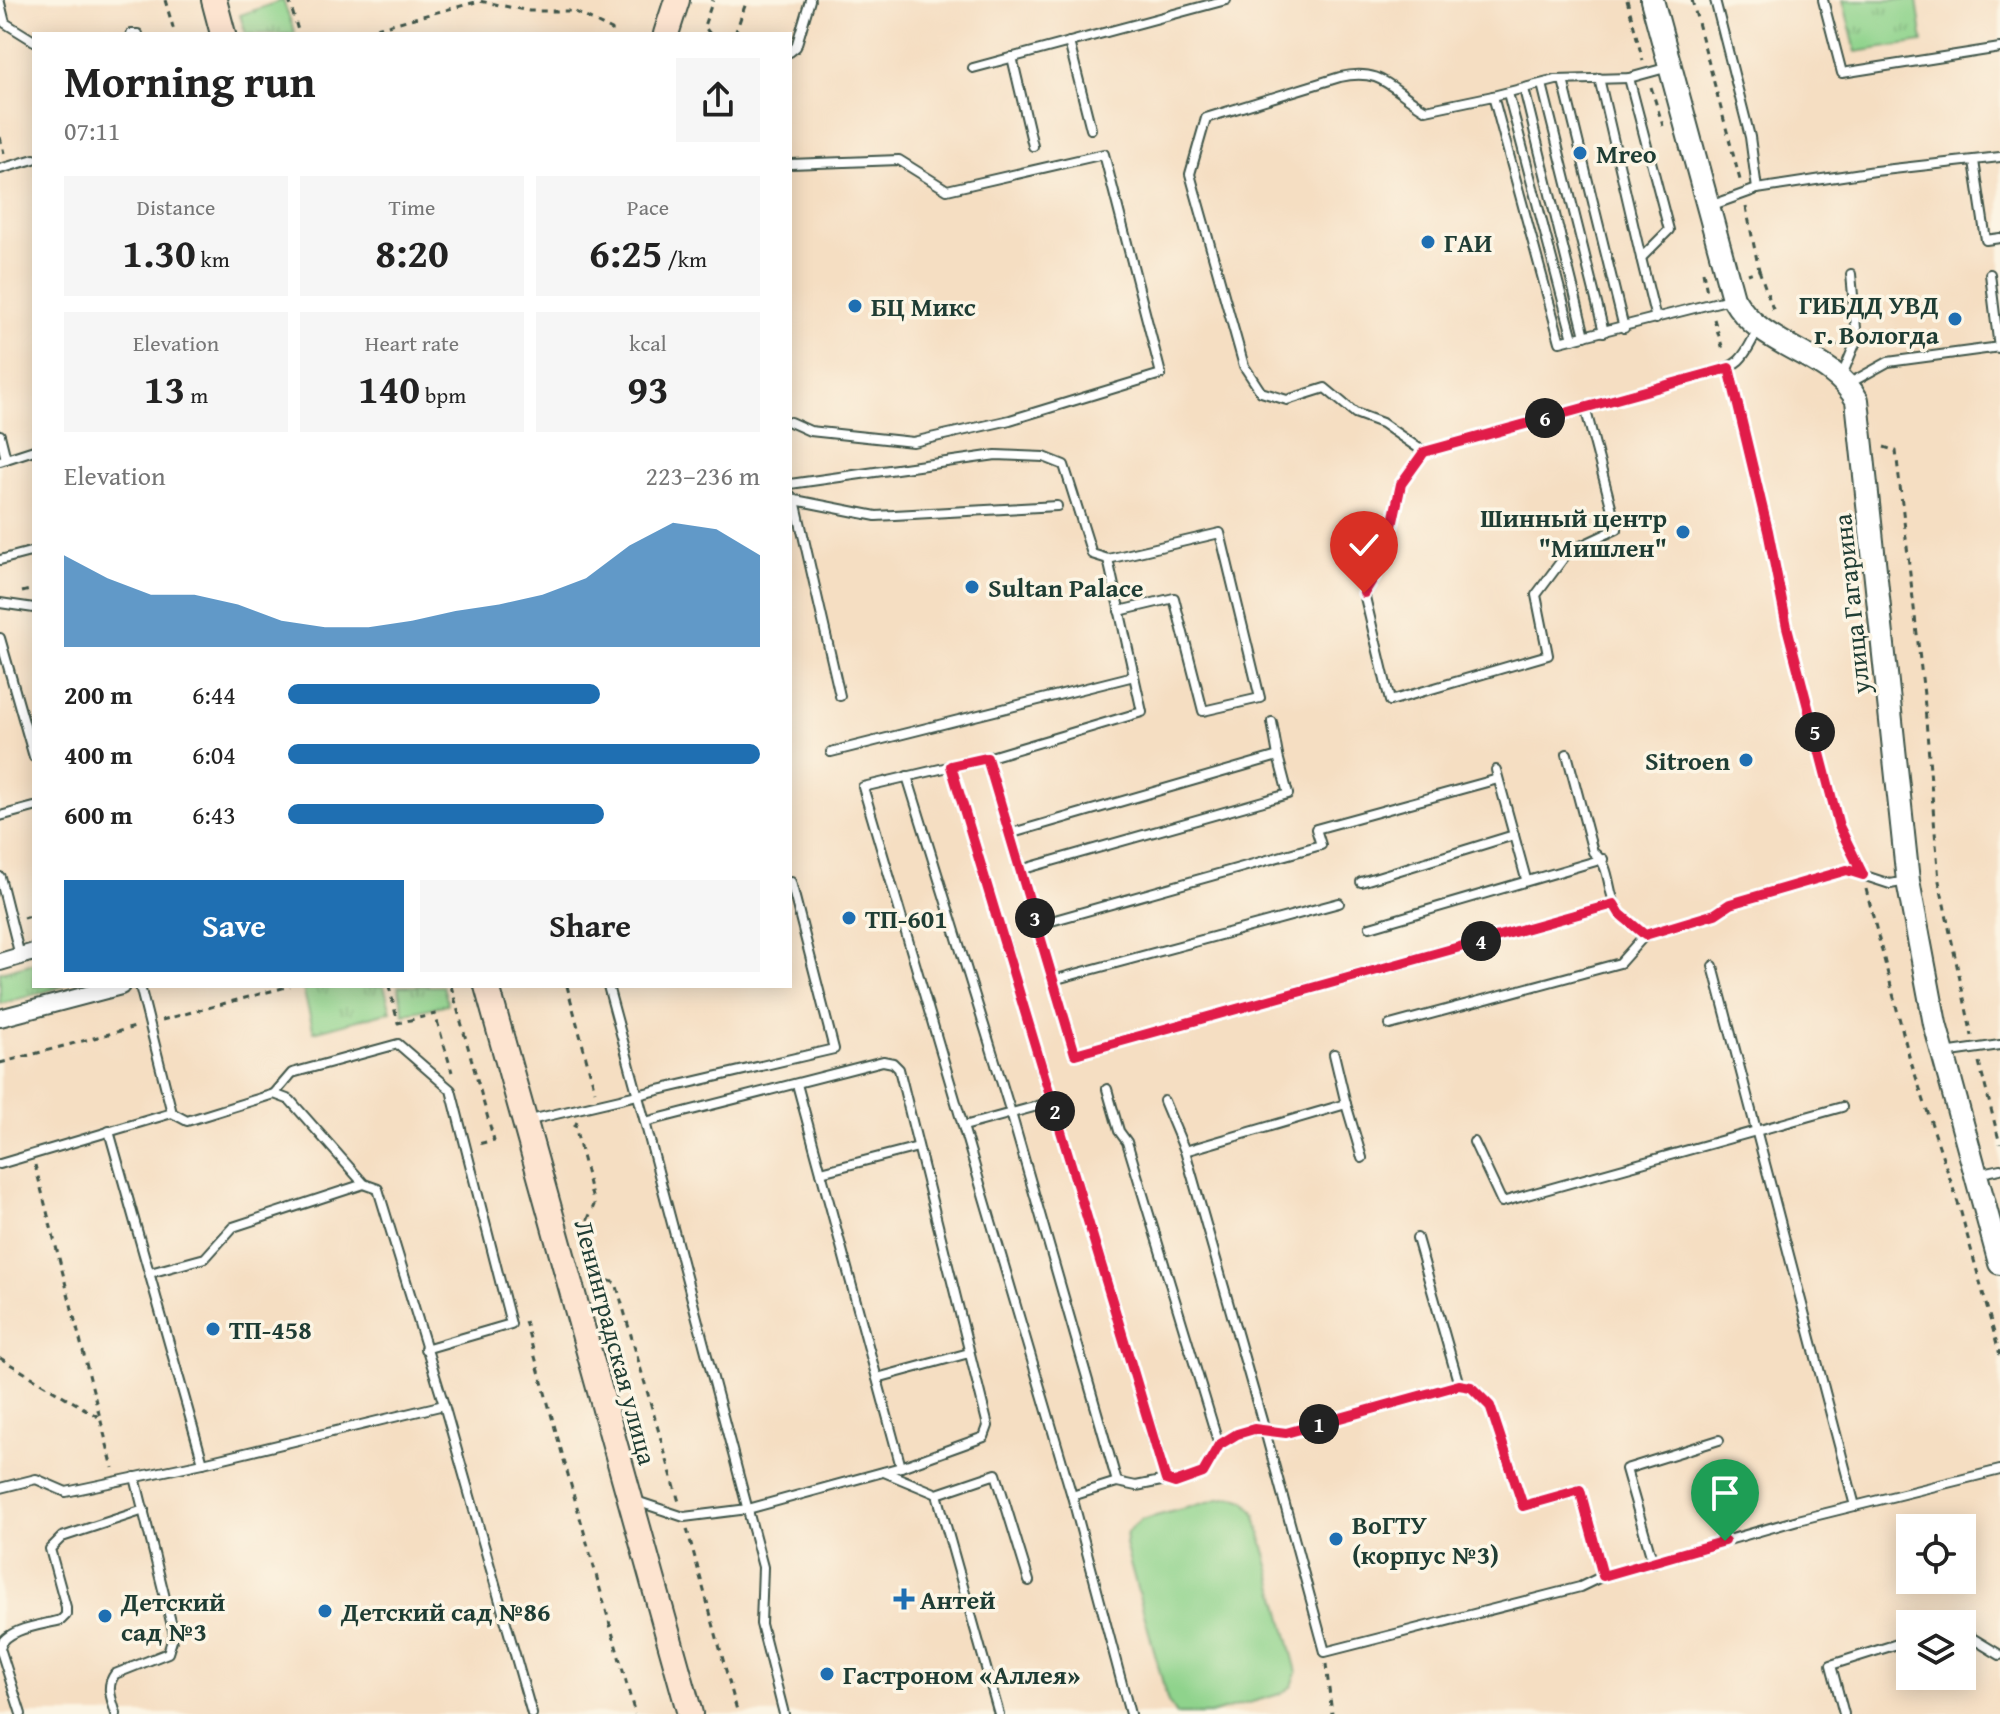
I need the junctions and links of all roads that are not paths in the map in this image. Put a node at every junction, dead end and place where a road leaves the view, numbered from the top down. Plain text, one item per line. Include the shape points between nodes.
1 (214, 0) edge
2 (677, 0) edge
3 (810, 0) edge
4 (1226, 0) edge
5 (1652, 0) edge
6 (1715, 0) edge
7 (1823, 0) edge
8 (0, 3) edge
9 (222, 32) edge
10 (667, 32) edge
11 (32, 40) edge
12 (1069, 42) junction
13 (2000, 48) edge
14 (792, 50) edge
15 (1012, 57) junction
16 (1670, 67) junction
17 (973, 68) dead end
18 (1599, 78) junction
19 (1629, 78) junction
20 (1563, 80) junction
21 (1542, 84) junction
22 (1524, 89) junction
23 (1508, 93) junction
24 (1493, 96) junction
25 (1091, 129) dead end
26 (1033, 146) dead end
27 (2000, 157) edge
28 (32, 160) edge
29 (1974, 161) junction
30 (792, 164) edge
31 (4, 168) edge
32 (1757, 189) junction
33 (1708, 206) junction
34 (2000, 238) edge
35 (1641, 258) junction
36 (1851, 274) dead end
37 (1990, 274) dead end
38 (1723, 289) junction
39 (1656, 319) junction
40 (1624, 328) junction
41 (1758, 329) junction
42 (1604, 332) junction
43 (1585, 336) junction
44 (1573, 339) junction
45 (1999, 348) edge
46 (1844, 381) junction
47 (1585, 407) junction
48 (792, 423) edge
49 (0, 435) edge
50 (32, 451) edge
51 (1424, 452) junction
52 (3, 460) edge
53 (792, 484) edge
54 (792, 498) edge
55 (1057, 506) dead end
56 (32, 552) edge
57 (1108, 559) junction
58 (0, 560) edge
59 (0, 603) edge
60 (32, 608) edge
61 (1119, 611) junction
62 (0, 638) edge
63 (1134, 676) junction
64 (840, 696) dead end
65 (1272, 722) dead end
66 (32, 750) edge
67 (831, 752) dead end
68 (1567, 754) dead end
69 (1278, 756) junction
70 (987, 758) junction
71 (951, 766) junction
72 (907, 776) junction
73 (32, 808) edge
74 (0, 816) edge
75 (1009, 834) junction
76 (1514, 835) junction
77 (1603, 859) junction
78 (1020, 870) junction
79 (0, 877) edge
80 (1526, 879) junction
81 (1908, 881) junction
82 (1361, 882) dead end
83 (792, 890) edge
84 (1339, 903) dead end
85 (1614, 904) junction
86 (1037, 925) junction
87 (1370, 927) dead end
88 (1645, 935) junction
89 (27, 954) edge
90 (0, 962) edge
91 (1713, 966) dead end
92 (1053, 980) junction
93 (141, 988) edge
94 (488, 988) edge
95 (609, 988) edge
96 (90, 989) edge
97 (0, 1018) edge
98 (1390, 1025) dead end
99 (2000, 1045) edge
100 (1943, 1053) junction
101 (1334, 1054) dead end
102 (797, 1084) junction
103 (1107, 1089) dead end
104 (274, 1094) junction
105 (637, 1097) junction
106 (1164, 1101) dead end
107 (1052, 1102) junction
108 (1346, 1104) junction
109 (1842, 1107) dead end
110 (172, 1113) junction
111 (1011, 1113) junction
112 (526, 1122) junction
113 (645, 1122) junction
114 (964, 1126) junction
115 (109, 1131) junction
116 (1756, 1131) junction
117 (1474, 1142) dead end
118 (918, 1147) junction
119 (1185, 1151) junction
120 (1362, 1158) dead end
121 (0, 1164) edge
122 (2000, 1169) edge
123 (821, 1172) junction
124 (1976, 1174) junction
125 (364, 1184) junction
126 (1417, 1238) dead end
127 (2000, 1263) edge
128 (150, 1273) junction
129 (425, 1349) junction
130 (969, 1353) junction
131 (877, 1378) junction
132 (1459, 1385) junction
133 (444, 1405) junction
134 (1265, 1431) junction
135 (1719, 1440) dead end
136 (1219, 1445) junction
137 (203, 1463) junction
138 (901, 1467) junction
139 (2000, 1470) edge
140 (883, 1472) junction
141 (135, 1477) junction
142 (1166, 1480) junction
143 (1117, 1482) junction
144 (0, 1488) edge
145 (937, 1494) junction
146 (1072, 1496) junction
147 (630, 1499) junction
148 (1855, 1506) junction
149 (748, 1509) junction
150 (144, 1510) junction
151 (1653, 1563) junction
152 (1603, 1576) junction
153 (1029, 1581) dead end
154 (1976, 1640) edge
155 (1896, 1644) edge
156 (0, 1647) edge
157 (2000, 1655) edge
158 (21, 1714) edge
159 (116, 1714) edge
160 (532, 1714) edge
161 (690, 1714) edge
162 (784, 1714) edge
163 (999, 1714) edge
164 (1130, 1714) edge
165 (1844, 1714) edge

1 - 9 main road
2 - 10 main road
3 - 14 lane
4 - 12 lane
5 - 16 street
6 - 32 lane via 1750,137
7 - 13 lane via 1842,73
8 - 11 lane via 5,23
12 - 15 lane
12 - 25 lane
15 - 17 lane
15 - 26 lane
16 - 19 lane
16 - 33 street
18 - 19 lane
18 - 20 lane
18 - 35 lane
19 - 35 lane via 1669,230
20 - 21 lane
20 - 40 lane
21 - 22 lane
21 - 42 lane
22 - 23 lane
22 - 43 lane
23 - 24 lane
23 - 44 lane
24 - 44 lane via 1560,342
24 - 51 lane via 1426,110 1385,81 1362,72 1340,77 1206,118 1190,174 1244,366 1261,392 1287,400 1325,388 1355,413 1382,423
27 - 29 lane
28 - 31 lane
29 - 32 lane
29 - 34 lane via 1986,240
30 - 48 lane via 899,160 947,190 1104,154 1161,374 1010,420 913,442 810,431
32 - 33 lane
33 - 38 street
35 - 39 lane
36 - 46 lane via 1857,339
37 - 45 lane
38 - 39 lane via 1710,305
38 - 41 street
39 - 40 lane
40 - 42 lane
41 - 46 street
41 - 47 lane via 1739,363 1729,368
42 - 43 lane
43 - 44 lane
45 - 46 lane via 1888,362
46 - 81 street, улица Гагарина via 1859,410
47 - 51 lane
47 - 51 lane via 1617,529 1568,552 1536,595 1548,655 1390,701 1364,593 1385,559 1401,484
49 - 52 lane
50 - 52 lane
53 - 57 lane via 996,455 1044,457 1064,465 1092,554
54 - 55 lane via 876,516
54 - 64 lane
56 - 58 lane
57 - 61 lane
57 - 61 lane via 1220,533 1260,698 1203,711 1174,598
59 - 60 lane
61 - 63 lane
62 - 66 lane
63 - 67 lane
63 - 70 lane via 1142,712
65 - 69 lane
68 - 77 lane via 1593,852
69 - 75 lane
69 - 78 lane via 1288,794
70 - 71 lane
70 - 75 lane
71 - 72 lane
71 - 107 lane
72 - 111 lane
72 - 114 lane via 863,787
73 - 74 lane
75 - 78 lane
76 - 80 lane
76 - 82 lane
76 - 86 lane via 1497,774 1316,829 1321,845
77 - 80 lane
77 - 85 lane
78 - 86 lane
79 - 89 lane
80 - 87 lane
81 - 88 lane via 1890,884 1847,870
81 - 100 street, улица Гагарина
83 - 105 lane via 834,1049
84 - 92 lane
85 - 88 lane
85 - 92 lane via 1075,1054
86 - 92 lane
88 - 98 lane via 1620,963
89 - 90 street
91 - 116 lane
93 - 110 lane
94 - 112 main road, Ленинградская улица
95 - 105 lane
96 - 97 street
99 - 100 lane
100 - 124 street, улица Гагарина
101 - 108 lane
102 - 113 lane
102 - 118 lane via 883,1061 893,1063 899,1069
102 - 123 lane
103 - 136 lane
104 - 110 lane via 187,1121
104 - 125 lane via 290,1100
104 - 129 lane via 292,1073 398,1044 451,1090 511,1324
105 - 112 lane
105 - 113 lane
106 - 119 lane
107 - 111 lane
107 - 142 lane
108 - 119 lane
108 - 120 lane
109 - 116 lane
110 - 115 lane
111 - 114 lane
111 - 143 lane
112 - 147 main road, Ленинградская улица
113 - 149 lane
114 - 146 lane
115 - 121 lane
115 - 128 lane
116 - 117 lane via 1502,1202
116 - 148 lane
118 - 123 lane
118 - 130 lane
119 - 134 lane
122 - 124 lane
123 - 131 lane
124 - 127 street, улица Гагарина
125 - 128 lane via 233,1227 205,1258
125 - 129 lane via 378,1189
126 - 132 lane
128 - 137 lane
129 - 133 lane
130 - 131 lane
130 - 138 lane via 988,1426 984,1437
131 - 138 lane
132 - 134 lane via 1286,1433
132 - 152 lane via 1471,1387 1490,1406 1523,1506 1580,1490
133 - 137 lane
133 - 160 lane
134 - 136 lane via 1237,1434
134 - 152 lane via 1325,1652 1580,1587
135 - 151 lane via 1626,1469
136 - 142 lane via 1203,1473 1175,1483
137 - 141 lane
138 - 140 lane
139 - 148 lane
140 - 145 lane
140 - 149 lane
141 - 144 lane via 66,1492 36,1479
141 - 150 lane
142 - 143 lane via 1136,1486
143 - 146 lane
145 - 153 lane via 996,1474
145 - 163 lane
146 - 164 lane
147 - 149 lane via 684,1517
147 - 161 main road, Ленинградская улица
148 - 151 lane
149 - 162 lane via 763,1567 761,1624
150 - 156 lane via 54,1542 50,1549 66,1615 9,1635
150 - 159 lane via 174,1634 168,1653 115,1674 109,1691
151 - 152 lane
154 - 157 lane
155 - 165 lane via 1831,1665
156 - 158 lane

